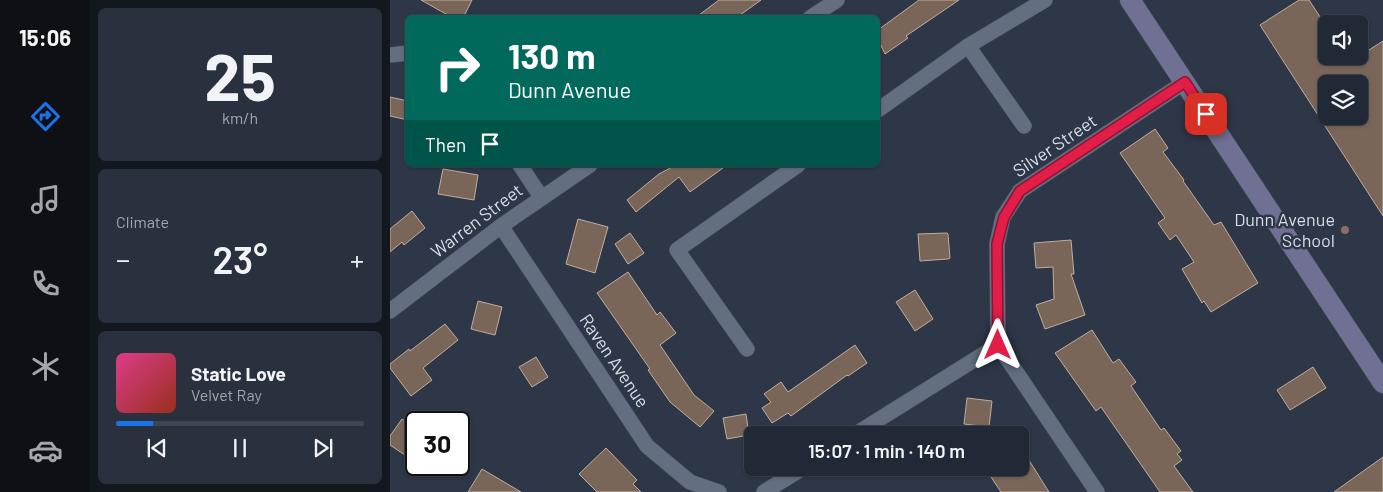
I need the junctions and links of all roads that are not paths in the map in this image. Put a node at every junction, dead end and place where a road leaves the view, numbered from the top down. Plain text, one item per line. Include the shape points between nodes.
1 (837, 0) edge
2 (1045, 0) edge
3 (1130, 0) edge
4 (814, 15) edge
5 (968, 46) junction
6 (405, 53) edge
7 (390, 55) edge
8 (1185, 82) junction
9 (880, 109) edge
10 (1024, 126) dead end
11 (521, 167) edge
12 (587, 167) edge
13 (795, 167) edge
14 (542, 197) junction
15 (501, 226) junction
16 (390, 311) edge
17 (998, 345) junction
18 (747, 349) dead end
19 (1383, 383) edge
20 (868, 426) edge
21 (790, 476) edge
22 (719, 492) edge
23 (764, 492) edge
24 (1097, 492) edge

1 - 4 street
2 - 5 street
3 - 8 street
5 - 9 street
5 - 10 street
6 - 7 street
8 - 17 street, Silver Street via 1020,191 1004,217 997,244
8 - 19 street
11 - 14 street
12 - 14 street, Warren Street
13 - 18 street via 677,250
14 - 15 street, Warren Street
15 - 16 street, Warren Street
15 - 22 street, Raven Avenue via 647,446 690,482
17 - 20 street
17 - 24 street
21 - 23 street

